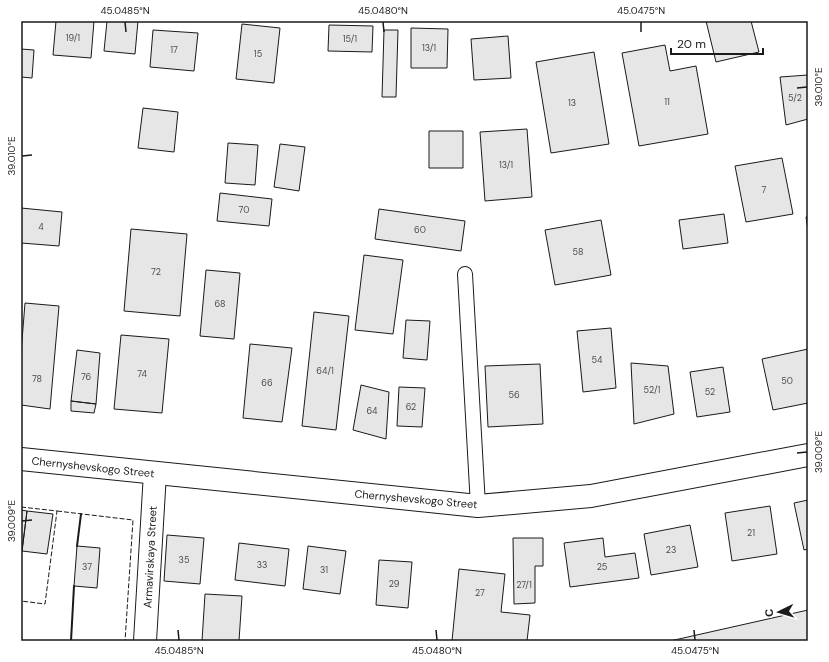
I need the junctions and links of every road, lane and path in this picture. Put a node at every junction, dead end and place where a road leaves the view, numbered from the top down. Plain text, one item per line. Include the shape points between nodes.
1 (465, 274) dead end
2 (808, 454) edge
3 (21, 458) edge
4 (155, 473) junction
5 (478, 506) junction
6 (145, 641) edge

1 - 5 lane
2 - 5 street, Chernyshevskogo Street via 591,496
3 - 4 street, Chernyshevskogo Street
4 - 5 street, Chernyshevskogo Street
4 - 6 street, Armavirskaya Street

